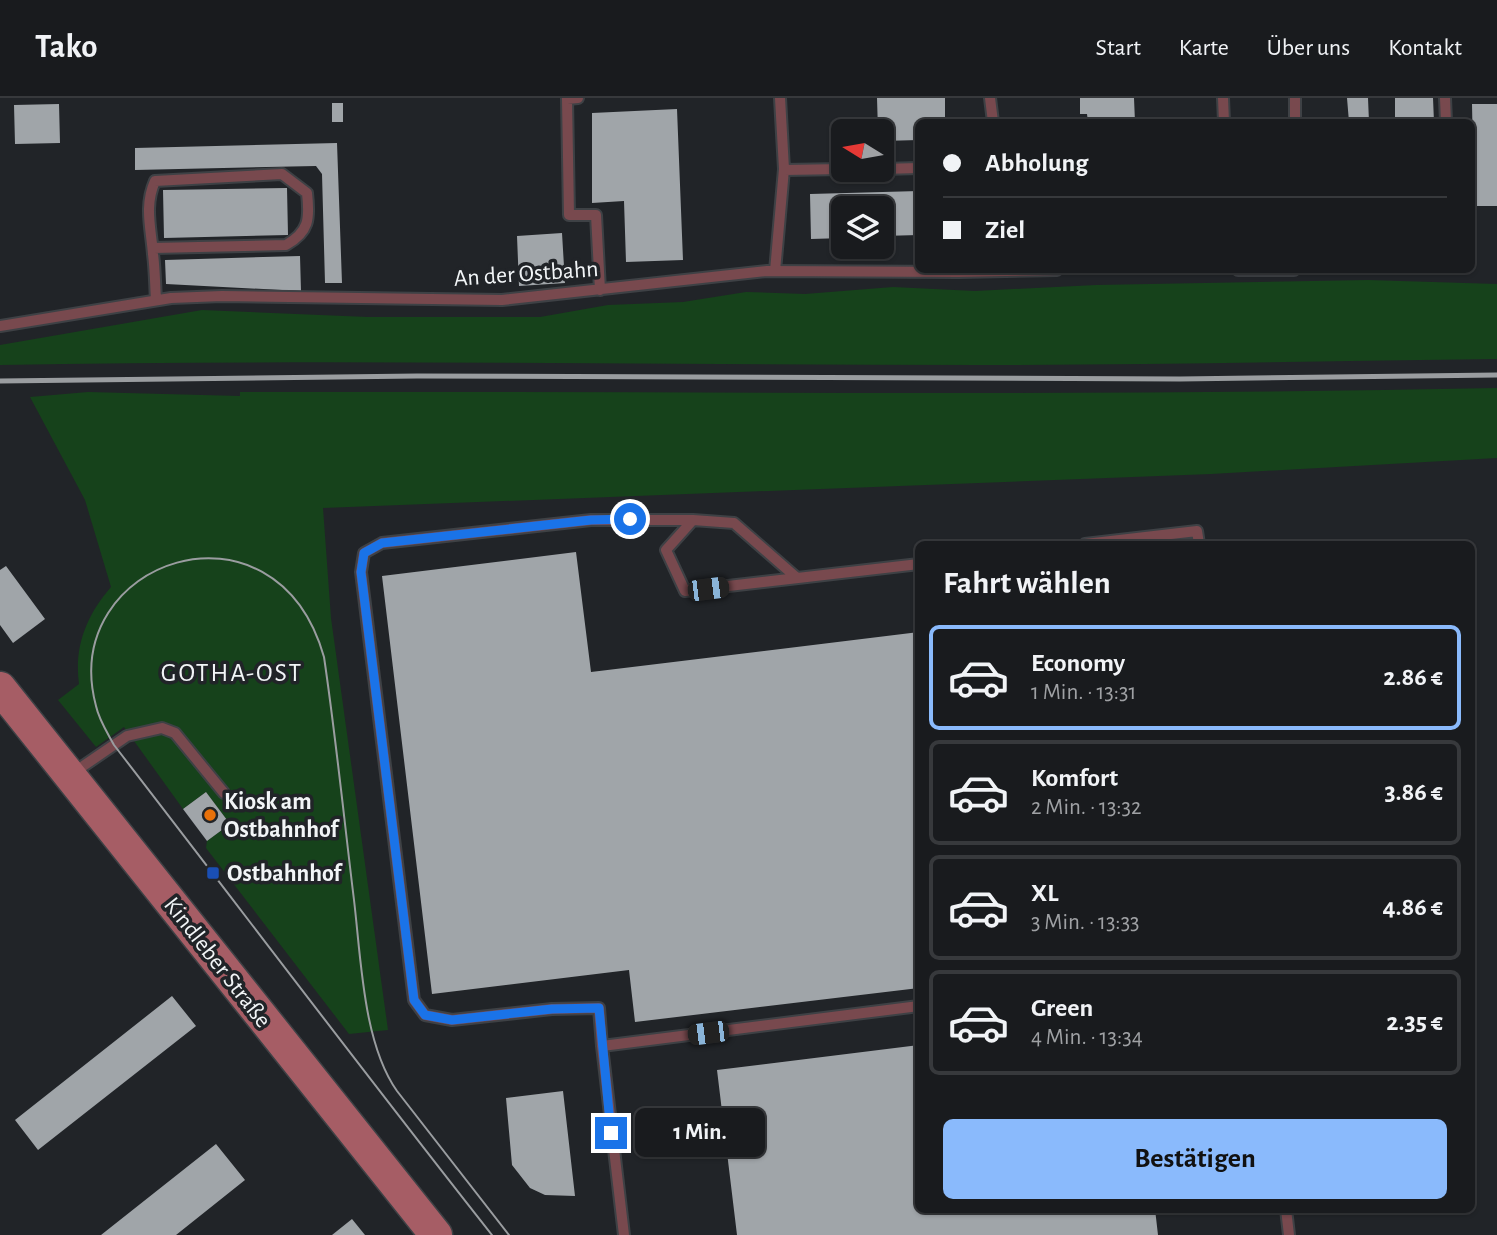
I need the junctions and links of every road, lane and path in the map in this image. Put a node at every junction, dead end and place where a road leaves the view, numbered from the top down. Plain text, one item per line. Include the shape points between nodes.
1 (578, 98) edge
2 (780, 98) edge
3 (990, 98) edge
4 (1223, 98) edge
5 (1295, 98) edge
6 (1445, 98) edge
7 (993, 119) edge
8 (1224, 119) edge
9 (1295, 119) edge
10 (1446, 119) edge
11 (915, 168) edge
12 (831, 169) edge
13 (894, 169) edge
14 (784, 170) junction
15 (153, 248) junction
16 (775, 271) junction
17 (915, 272) edge
18 (600, 290) junction
19 (156, 300) junction
20 (0, 326) edge
21 (693, 520) junction
22 (1111, 541) edge
23 (1199, 541) edge
24 (915, 564) edge
25 (797, 578) junction
26 (0, 688) edge
27 (70, 775) junction
28 (224, 793) dead end
29 (915, 1007) edge
30 (602, 1046) junction
31 (1286, 1213) edge
32 (436, 1235) edge
33 (624, 1235) edge
34 (1289, 1235) edge

1 - 18 lane via 567,99 569,215 596,215
2 - 14 lane
3 - 7 lane
4 - 8 lane
5 - 9 lane
6 - 10 lane
11 - 13 lane
12 - 14 lane
14 - 16 lane
15 - 15 lane via 148,215 155,181 282,174 307,193 307,226 286,245
15 - 19 lane
16 - 17 lane, An der Ostbahn
16 - 18 lane, An der Ostbahn
18 - 19 lane, An der Ostbahn via 502,300 222,296
19 - 20 lane, An der Ostbahn
21 - 25 lane via 734,523
21 - 25 lane via 666,550 685,591
21 - 30 lane via 591,520 382,543 364,553 361,572 414,1000 425,1015 452,1020 599,1008
22 - 23 lane via 1197,531
24 - 25 lane
26 - 27 main road, Kindleber Straße
27 - 28 lane via 127,736 162,728 175,733
27 - 32 main road, Kindleber Straße
29 - 30 lane
30 - 33 lane
31 - 34 lane

